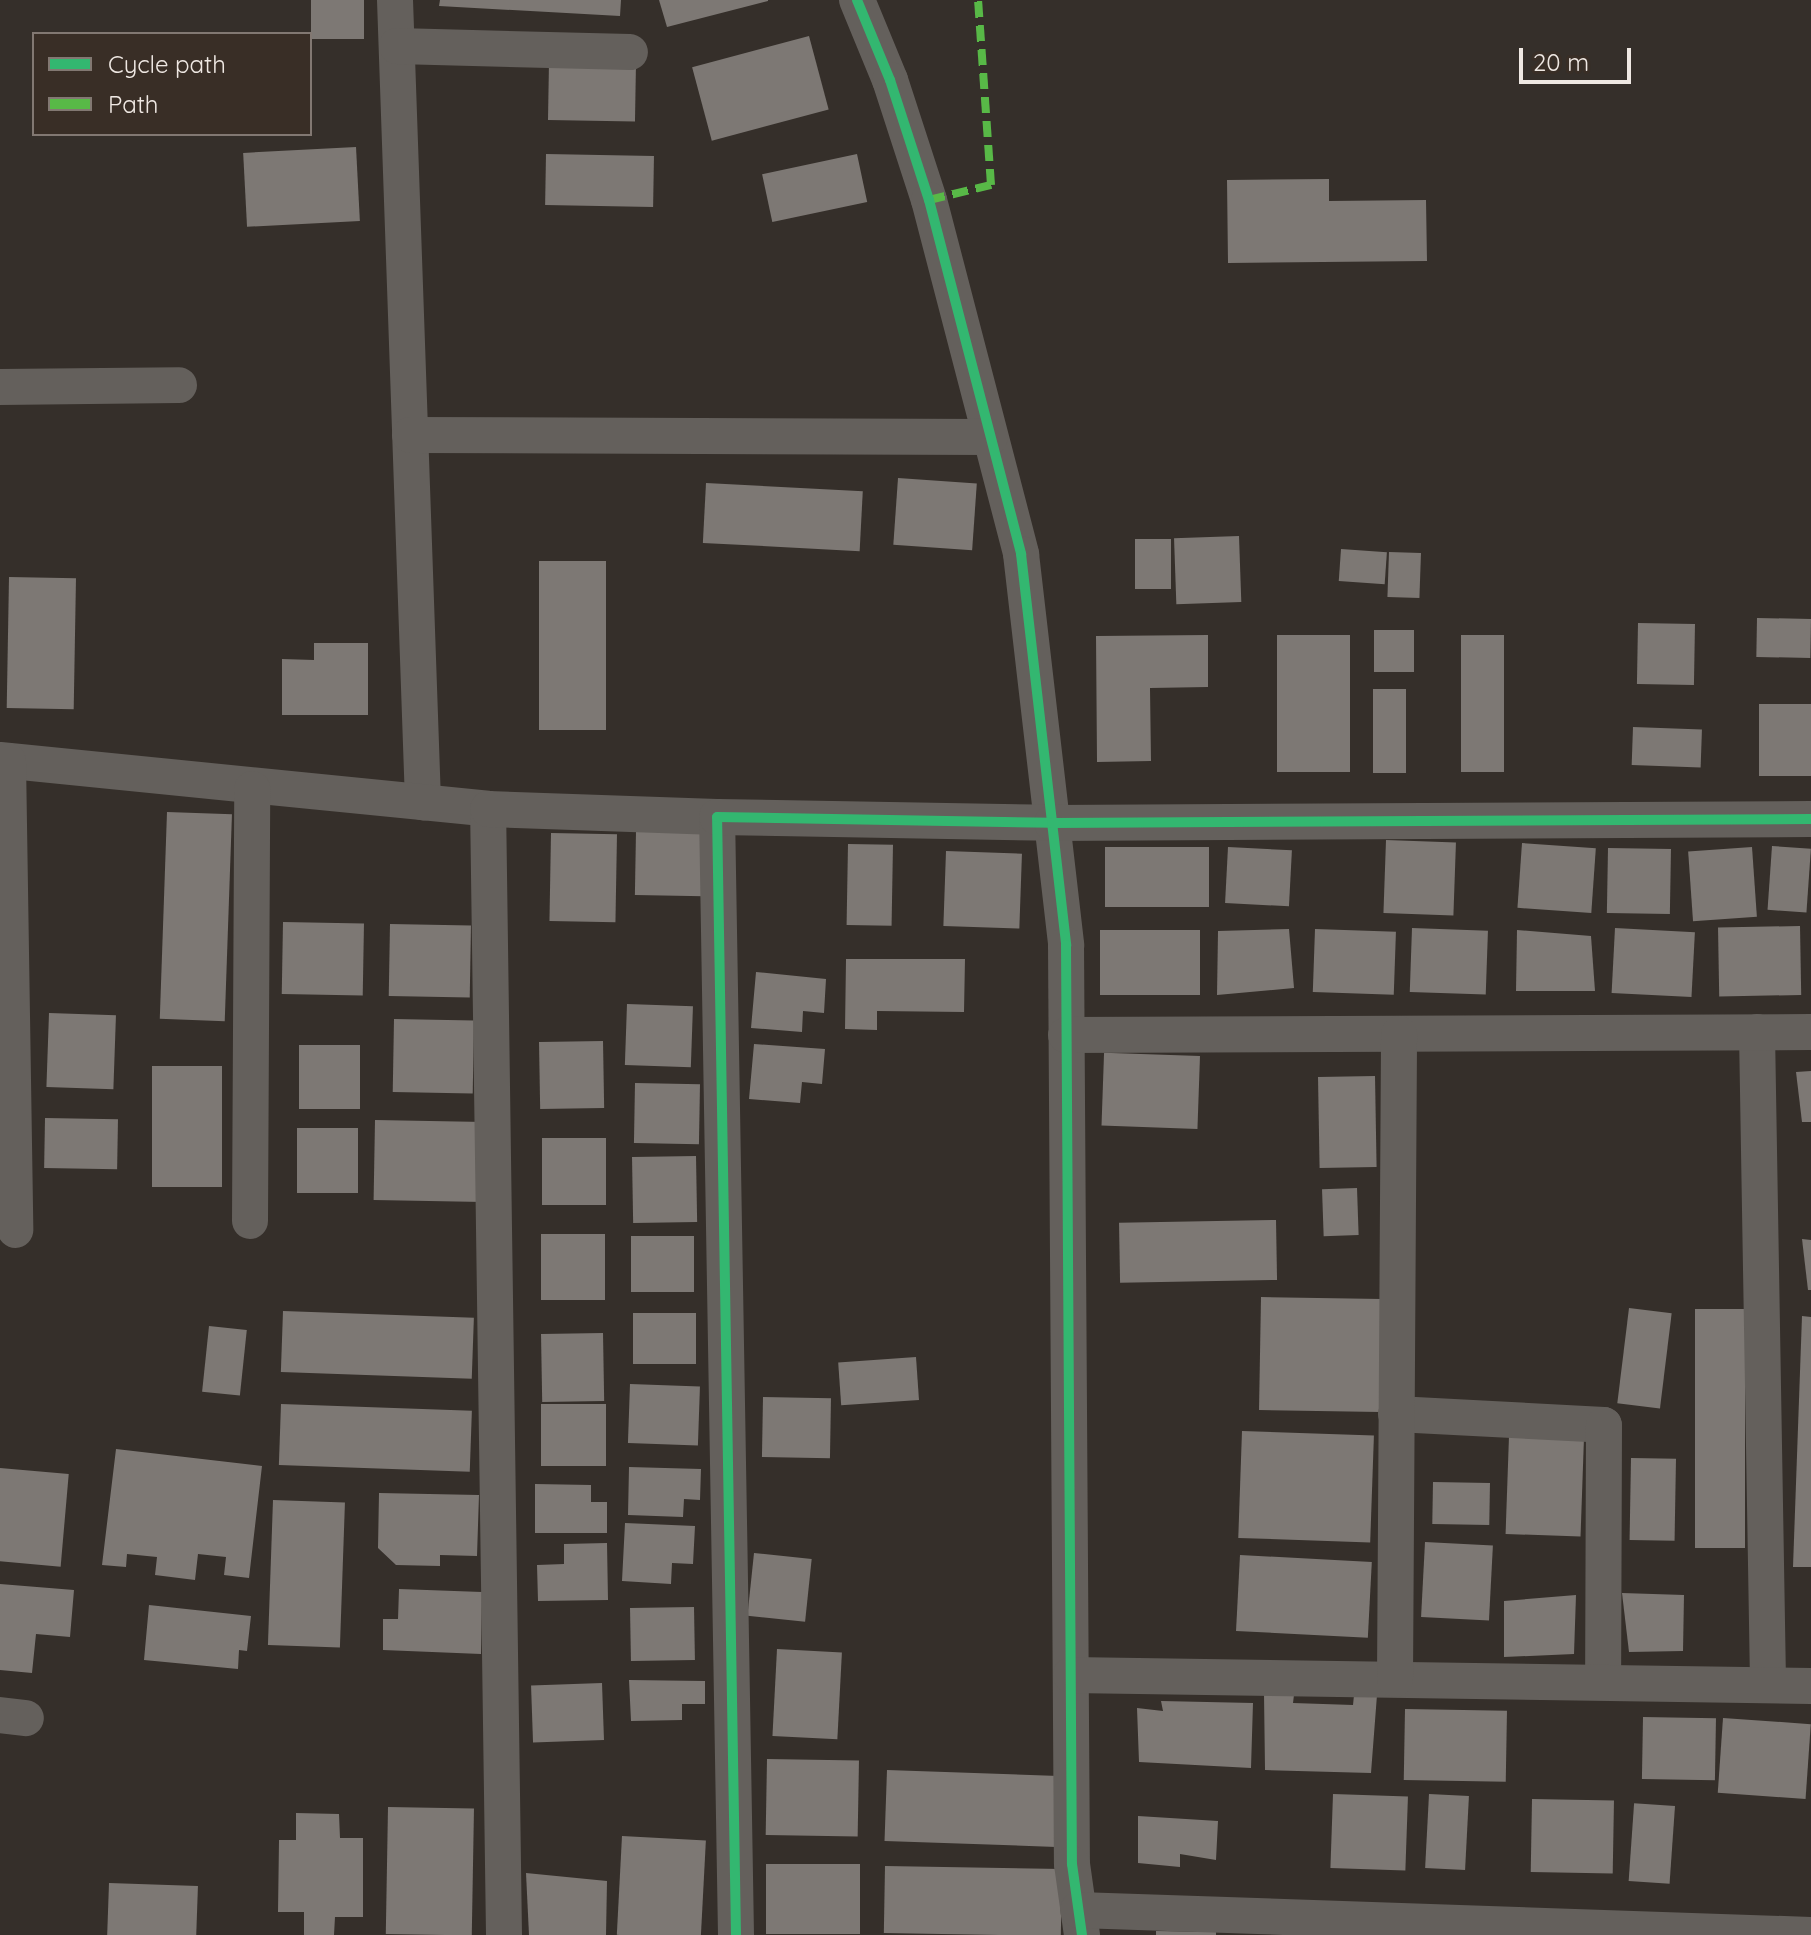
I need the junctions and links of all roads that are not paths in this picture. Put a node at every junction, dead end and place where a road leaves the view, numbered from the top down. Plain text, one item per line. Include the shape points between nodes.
1 (395, 0) edge
2 (857, 0) edge
3 (397, 46) junction
4 (630, 52) dead end
5 (179, 385) dead end
6 (0, 387) edge
7 (410, 435) junction
8 (990, 437) junction
9 (4, 761) edge
10 (252, 789) junction
11 (423, 803) junction
12 (488, 809) junction
13 (717, 817) junction
14 (1811, 819) edge
15 (1052, 823) junction
16 (1757, 1032) junction
17 (1811, 1032) edge
18 (1399, 1034) junction
19 (1066, 1035) junction
20 (250, 1221) dead end
21 (15, 1230) dead end
22 (1396, 1414) junction
23 (1071, 1675) junction
24 (1395, 1679) junction
25 (1603, 1682) junction
26 (1768, 1685) junction
27 (1811, 1686) edge
28 (1080, 1922) edge
29 (504, 1935) edge
30 (736, 1935) edge
31 (1811, 1935) edge

1 - 3 street
2 - 8 street via 929,200
3 - 4 street
3 - 7 street
5 - 6 street
7 - 8 street
7 - 11 street
8 - 15 street via 1021,554
9 - 10 street
9 - 21 street
10 - 11 street
10 - 20 street
11 - 12 street
12 - 13 street
12 - 29 street
13 - 15 street
13 - 30 street
14 - 15 street
15 - 19 street via 1066,945
16 - 17 street
16 - 18 street
16 - 26 street
18 - 19 street
18 - 22 street
19 - 23 street
22 - 24 street
22 - 25 street via 1604,1425
23 - 24 street
23 - 28 street via 1072,1864
24 - 25 street
25 - 26 street
26 - 27 street
28 - 31 street

